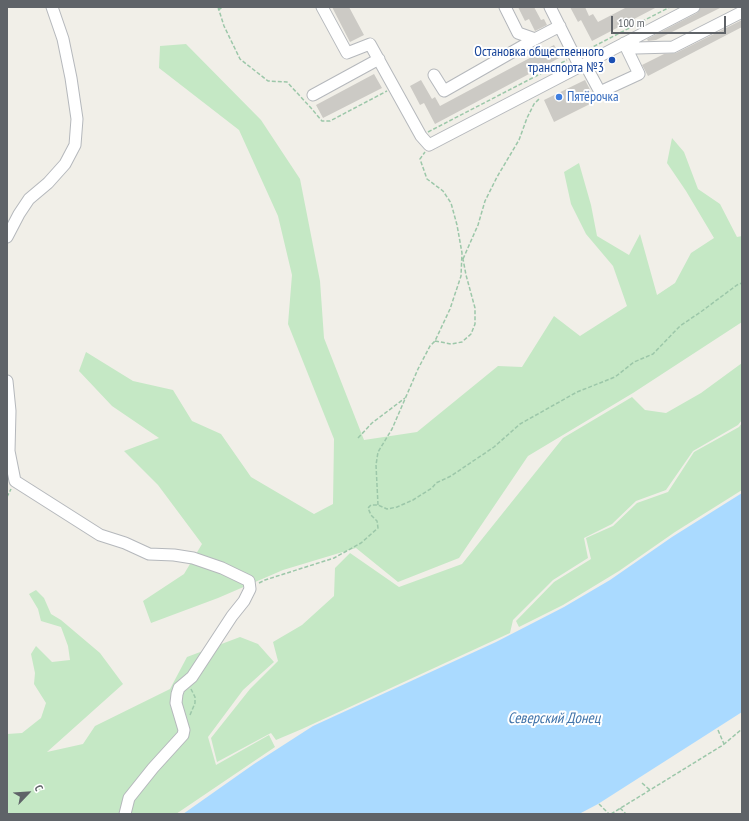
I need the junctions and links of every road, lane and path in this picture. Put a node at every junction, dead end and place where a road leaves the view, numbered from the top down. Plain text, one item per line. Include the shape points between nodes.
1 (52, 7) edge
2 (223, 7) edge
3 (322, 7) edge
4 (505, 7) edge
5 (550, 7) edge
6 (670, 7) edge
7 (694, 7) edge
8 (218, 8) edge
9 (742, 12) edge
10 (560, 26) junction
11 (535, 39) junction
12 (627, 41) junction
13 (575, 56) junction
14 (379, 59) junction
15 (583, 66) junction
16 (434, 75) dead end
17 (394, 88) junction
18 (544, 94) dead end
19 (313, 95) dead end
20 (421, 136) junction
21 (429, 145) junction
22 (7, 237) edge
23 (462, 253) junction
24 (463, 259) junction
25 (742, 285) edge
26 (435, 340) junction
27 (7, 381) edge
28 (406, 397) junction
29 (358, 438) dead end
30 (378, 505) junction
31 (250, 589) junction
32 (192, 677) junction
33 (189, 716) dead end
34 (742, 729) edge
35 (718, 730) dead end
36 (724, 744) junction
37 (642, 782) dead end
38 (650, 790) junction
39 (599, 804) dead end
40 (620, 808) junction
41 (124, 814) edge
42 (610, 814) edge
43 (626, 814) edge

1 - 22 street via 63,39 71,78 77,119 75,145 48,184 30,199
2 - 8 path
3 - 14 street via 347,53 370,44
4 - 11 street via 518,33
5 - 10 street
6 - 13 path
7 - 12 street
8 - 17 path via 240,59 268,81 288,82 322,121 330,121
9 - 12 street via 673,47 636,48
10 - 11 street
10 - 13 street
11 - 16 street via 444,91
12 - 15 street
12 - 15 street via 639,74 600,92
13 - 15 street
13 - 20 path
14 - 17 street
14 - 19 street
15 - 21 street
17 - 20 street
18 - 24 path via 534,104 519,140 497,177
20 - 21 street
21 - 23 path via 420,159 427,179 443,191 451,203
23 - 24 path
23 - 26 path via 457,288
24 - 26 path via 475,308 475,324 471,334 462,342 451,344
25 - 30 path via 737,284 680,326 653,354 520,424 494,447 432,488 397,507 387,509
26 - 28 path via 418,369
27 - 31 street via 10,411 9,451 15,482 100,535 149,554 193,558 239,576 248,581
28 - 29 path via 372,423
28 - 30 path via 392,429 378,452
30 - 31 path via 371,505 368,508 377,521 378,528 361,543 334,558 265,580
31 - 32 street
32 - 33 path via 190,683 195,703
32 - 41 street via 179,688 177,694 176,703 184,730 183,735 129,798
34 - 36 path
35 - 36 path
36 - 38 path
37 - 38 path
38 - 40 path
39 - 42 path
40 - 42 path
40 - 43 path

